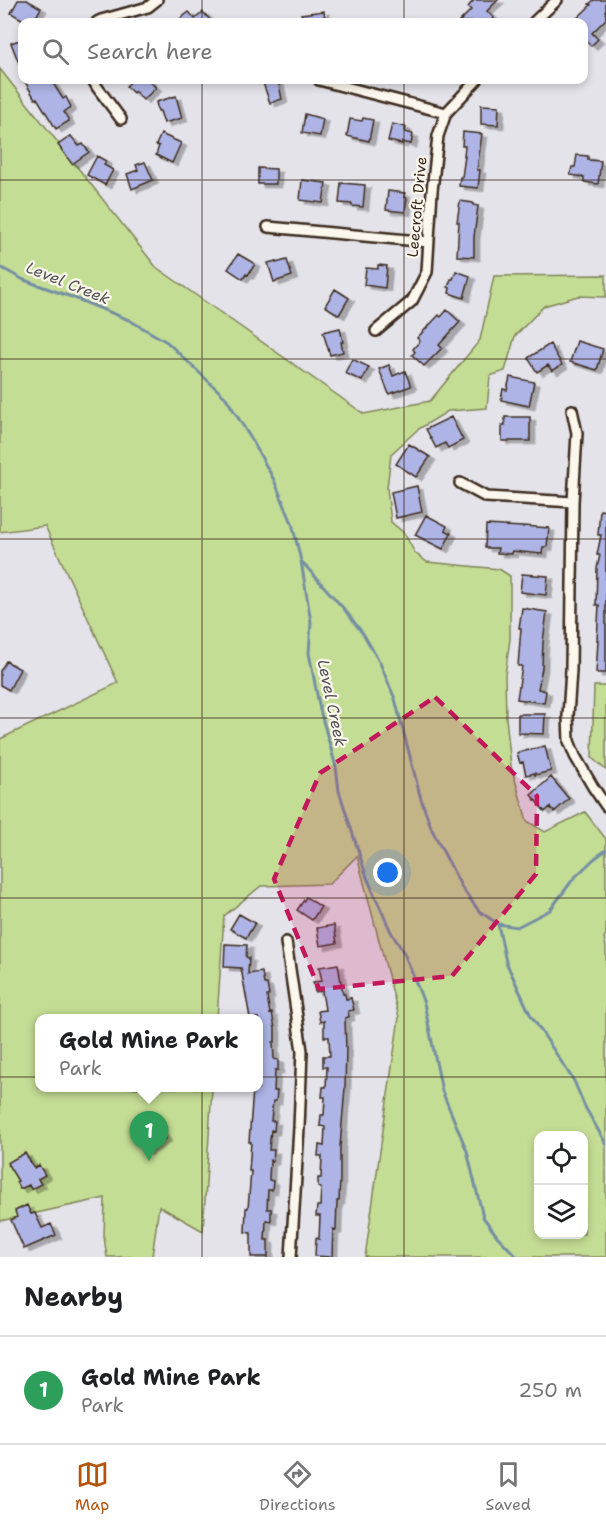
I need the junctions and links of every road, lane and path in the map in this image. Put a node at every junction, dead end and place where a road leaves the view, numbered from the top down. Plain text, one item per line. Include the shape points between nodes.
1 (157, 0) edge
2 (557, 0) edge
3 (108, 18) edge
4 (538, 18) edge
5 (95, 84) edge
6 (334, 84) edge
7 (473, 84) edge
8 (446, 113) junction
9 (121, 119) dead end
10 (268, 226) dead end
11 (429, 242) junction
12 (376, 331) dead end
13 (572, 410) dead end
14 (460, 483) dead end
15 (573, 502) junction
16 (606, 806) edge
17 (286, 942) dead end
18 (291, 1257) edge

1 - 3 street via 148,7
2 - 4 street
5 - 9 street
6 - 8 street
7 - 8 street, Leecroft Drive
8 - 11 street, Leecroft Drive via 438,136
10 - 11 street
11 - 12 street, Leecroft Drive via 427,272 412,301
13 - 15 street via 577,433
14 - 15 street via 486,497
15 - 16 street via 569,741
17 - 18 street via 302,1051

